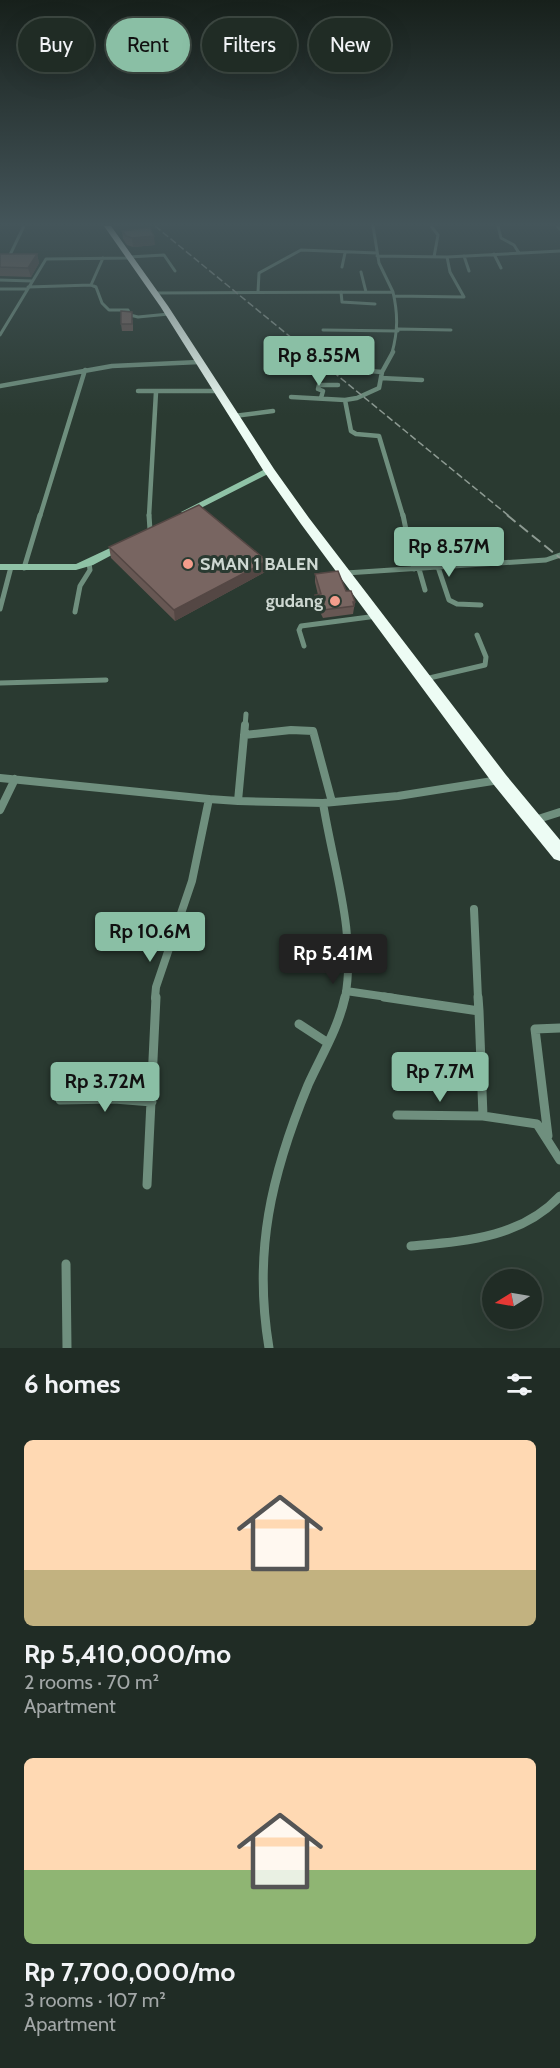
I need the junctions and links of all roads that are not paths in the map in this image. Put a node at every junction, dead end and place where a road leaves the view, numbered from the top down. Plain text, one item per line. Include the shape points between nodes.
1 (27, 289) edge
2 (97, 289) edge
3 (152, 289) edge
4 (258, 289) edge
5 (365, 289) edge
6 (391, 289) edge
7 (459, 289) edge
8 (258, 292) junction
9 (341, 292) junction
10 (366, 292) junction
11 (155, 293) junction
12 (393, 294) junction
13 (375, 304) dead end
14 (169, 314) junction
15 (323, 330) dead end
16 (398, 330) junction
17 (451, 330) dead end
18 (0, 335) edge
19 (199, 363) junction
20 (85, 370) junction
21 (358, 370) dead end
22 (382, 375) junction
23 (422, 380) dead end
24 (338, 385) dead end
25 (0, 386) edge
26 (138, 391) dead end
27 (218, 391) junction
28 (156, 392) junction
29 (291, 397) dead end
30 (321, 398) junction
31 (345, 400) junction
32 (273, 411) dead end
33 (234, 416) junction
34 (269, 470) junction
35 (180, 514) edge
36 (147, 532) joint
37 (560, 555) edge
38 (90, 563) junction
39 (0, 567) edge
40 (11, 567) junction
41 (438, 567) junction
42 (24, 568) junction
43 (417, 569) junction
44 (345, 573) junction
45 (425, 590) dead end
46 (481, 605) dead end
47 (0, 609) edge
48 (75, 612) dead end
49 (376, 616) junction
50 (477, 634) dead end
51 (304, 646) dead end
52 (106, 680) dead end
53 (424, 680) junction
54 (0, 683) edge
55 (246, 714) dead end
56 (244, 735) junction
57 (0, 778) edge
58 (15, 778) junction
59 (500, 780) junction
60 (209, 799) junction
61 (238, 801) junction
62 (328, 802) junction
63 (0, 810) edge
64 (560, 812) edge
65 (533, 821) junction
66 (560, 853) edge
67 (474, 909) dead end
68 (346, 991) junction
69 (478, 1011) junction
70 (299, 1024) dead end
71 (560, 1028) edge
72 (328, 1043) junction
73 (60, 1100) dead end
74 (152, 1102) junction
75 (397, 1115) dead end
76 (483, 1116) junction
77 (549, 1140) junction
78 (560, 1160) edge
79 (147, 1185) dead end
80 (560, 1196) edge
81 (411, 1246) dead end
82 (66, 1264) dead end
83 (67, 1348) edge
84 (269, 1348) edge

1 - 18 street
2 - 14 street via 109,310 128,310 138,317
3 - 11 highway
4 - 8 street
5 - 10 street
6 - 12 street
7 - 12 street via 464,297
8 - 9 street
8 - 11 street
9 - 10 street
9 - 13 street via 342,302
10 - 12 street
11 - 14 highway
12 - 16 street
14 - 19 highway
15 - 16 street
16 - 17 street
16 - 22 street
19 - 20 street
19 - 27 highway
20 - 25 street
20 - 42 street
21 - 22 street
22 - 23 street
22 - 31 street via 378,389
24 - 30 street via 319,385 318,389 323,391
26 - 28 street
27 - 28 street
27 - 33 highway
28 - 36 street
29 - 30 street
30 - 31 street
31 - 43 street via 353,434 379,436
32 - 33 street
33 - 34 highway
34 - 35 street
34 - 44 highway
36 - 38 street
37 - 41 street via 546,560
38 - 42 street via 70,568
38 - 48 street via 90,570 81,581
39 - 40 street
40 - 42 street
40 - 47 street
41 - 43 street
41 - 46 street via 449,600
43 - 44 street
43 - 45 street
44 - 49 highway
49 - 51 street via 302,626 299,630
49 - 53 highway
50 - 53 street via 485,665
52 - 54 street
53 - 59 highway
55 - 56 street
56 - 61 street
56 - 62 street via 305,728 313,731
57 - 58 street
58 - 60 street
58 - 63 street
59 - 62 street
59 - 65 highway
60 - 61 street
60 - 74 street via 192,881 156,987
61 - 62 street
62 - 68 street via 346,950
64 - 65 street
65 - 66 highway
67 - 69 street
68 - 69 street
68 - 72 street
69 - 76 street
70 - 72 street
71 - 77 street via 535,1029
72 - 84 street via 292,1126 266,1217 260,1290
73 - 74 street
74 - 79 street
75 - 76 street
76 - 77 street via 535,1123
77 - 78 street
80 - 81 street via 547,1212 526,1224 491,1234
82 - 83 street

